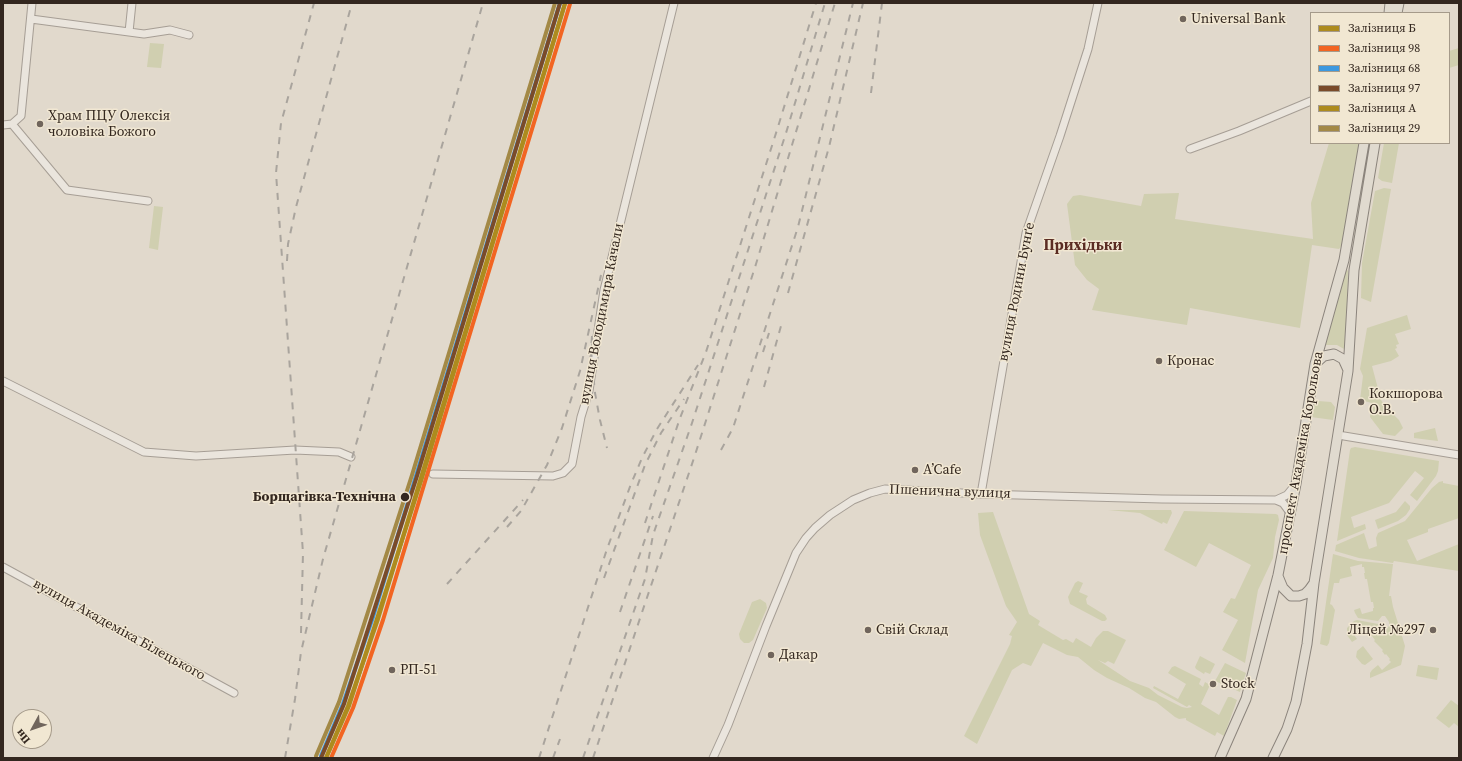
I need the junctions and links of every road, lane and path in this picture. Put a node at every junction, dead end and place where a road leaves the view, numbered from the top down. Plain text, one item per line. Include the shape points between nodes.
1 (32, 3) edge
2 (132, 3) edge
3 (674, 3) edge
4 (1098, 3) edge
5 (30, 19) junction
6 (129, 32) junction
7 (189, 35) dead end
8 (1310, 101) edge
9 (3, 124) edge
10 (12, 124) junction
11 (1364, 144) edge
12 (1375, 144) edge
13 (1190, 149) dead end
14 (148, 201) dead end
15 (1315, 364) junction
16 (1348, 371) junction
17 (3, 381) edge
18 (1338, 435) junction
19 (1459, 455) edge
20 (351, 457) dead end
21 (434, 474) dead end
22 (1296, 484) junction
23 (981, 494) junction
24 (1276, 500) junction
25 (1291, 514) junction
26 (3, 567) edge
27 (1278, 574) junction
28 (1314, 583) junction
29 (234, 693) dead end
30 (713, 758) edge
31 (1220, 758) edge
32 (1273, 758) edge

1 - 5 street
2 - 6 street
3 - 21 street, вулиця Володимира Качали via 604,290 589,392 581,416 572,464 563,473 553,476
4 - 23 street, вулиця Родини Бунґе via 1086,56 1026,234
5 - 6 street
5 - 10 street via 21,116
6 - 7 street via 144,34 170,30
8 - 13 street
9 - 10 street
10 - 14 street via 66,190
11 - 15 main road, проспект Академіка Корольова via 1344,260
12 - 16 main road via 1354,270
15 - 16 main road via 1324,356 1334,354 1343,359
15 - 22 main road, проспект Академіка Корольова
16 - 18 main road
17 - 20 street via 144,452 196,456 295,450 339,452
18 - 19 street
18 - 28 main road
22 - 24 street via 1287,495
22 - 25 main road, проспект Академіка Корольова
23 - 24 street, Пшенична вулиця
23 - 30 street, Пшенична вулиця via 885,489 853,500 815,528 794,556
24 - 25 street via 1283,503
25 - 27 main road, проспект Академіка Корольова
26 - 29 street, вулиця Академіка Білецького
27 - 28 main road via 1283,588 1291,596 1305,594
27 - 31 main road, проспект Академіка Корольова via 1246,699
28 - 32 main road via 1307,644 1296,702

